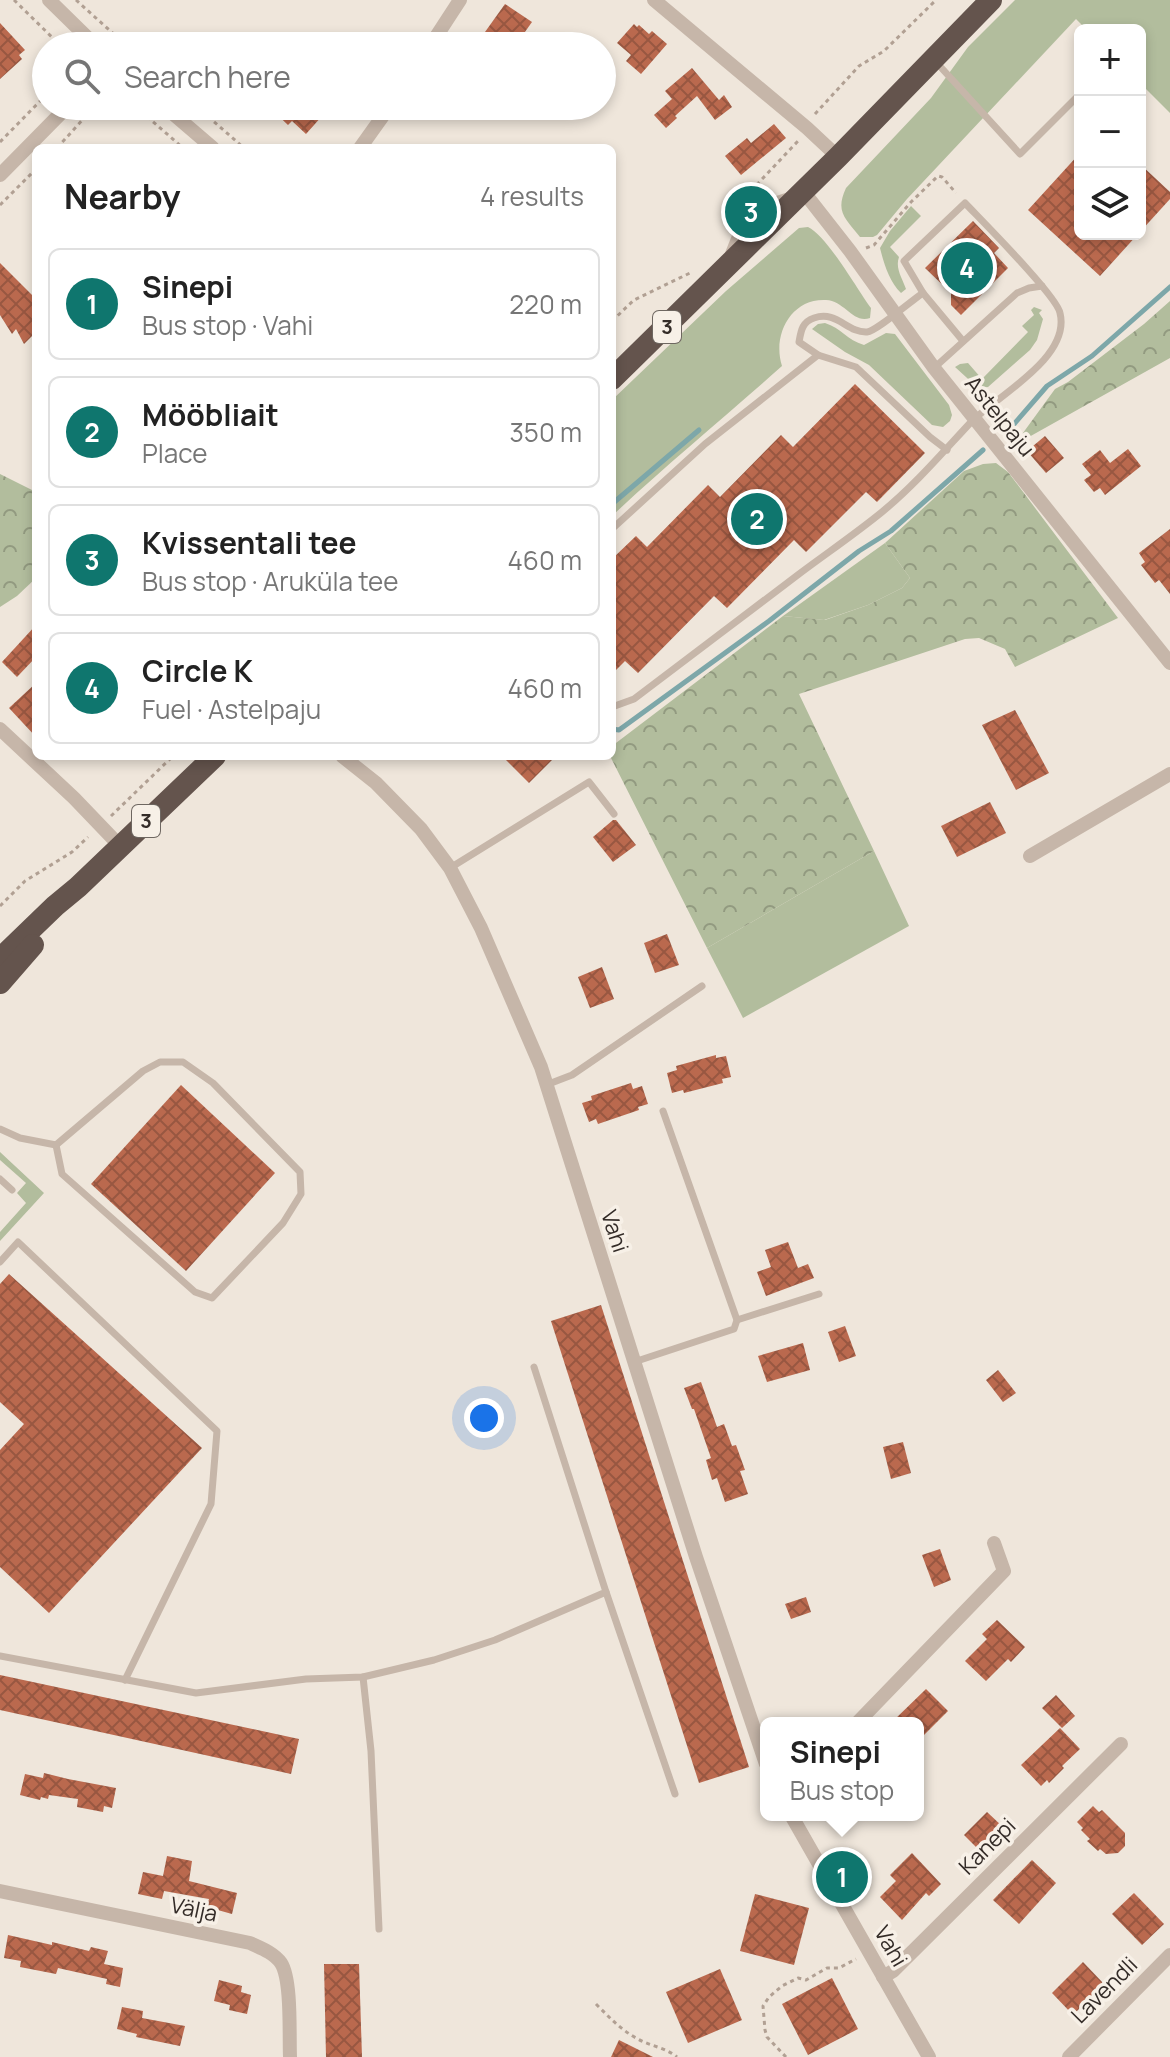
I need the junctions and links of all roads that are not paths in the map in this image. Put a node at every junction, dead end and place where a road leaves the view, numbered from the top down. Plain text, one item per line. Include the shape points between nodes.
1 (49, 0) edge
2 (460, 0) edge
3 (654, 0) edge
4 (991, 0) edge
5 (82, 32) edge
6 (439, 32) edge
7 (934, 60) junction
8 (1078, 96) edge
9 (54, 120) edge
10 (180, 120) edge
11 (380, 120) edge
12 (208, 144) edge
13 (363, 144) edge
14 (838, 157) junction
15 (0, 175) edge
16 (803, 191) junction
17 (1042, 286) junction
18 (923, 293) junction
19 (894, 314) junction
20 (963, 341) junction
21 (818, 355) junction
22 (934, 368) junction
23 (616, 375) edge
24 (975, 419) junction
25 (947, 450) junction
26 (616, 525) edge
27 (1170, 663) edge
28 (616, 706) edge
29 (0, 729) edge
30 (32, 759) edge
31 (33, 760) edge
32 (211, 760) edge
33 (347, 760) edge
34 (1170, 774) edge
35 (614, 814) dead end
36 (120, 846) junction
37 (1030, 856) dead end
38 (450, 868) junction
39 (78, 887) junction
40 (0, 959) edge
41 (0, 983) edge
42 (702, 986) dead end
43 (546, 1085) junction
44 (663, 1111) dead end
45 (0, 1129) edge
46 (56, 1145) junction
47 (0, 1179) edge
48 (12, 1190) dead end
49 (0, 1262) edge
50 (819, 1294) dead end
51 (737, 1320) junction
52 (634, 1362) junction
53 (534, 1367) dead end
54 (994, 1543) dead end
55 (606, 1592) junction
56 (0, 1656) edge
57 (363, 1677) junction
58 (125, 1680) junction
59 (863, 1717) edge
60 (1121, 1744) dead end
61 (760, 1746) edge
62 (675, 1794) dead end
63 (794, 1821) edge
64 (0, 1891) edge
65 (379, 1929) dead end
66 (1170, 1955) edge
67 (883, 1977) junction
68 (290, 2057) edge
69 (929, 2057) edge
70 (1069, 2057) edge

1 - 5 street
2 - 6 street
3 - 14 street
4 - 7 highway, 3
7 - 8 lane via 1020,154
7 - 14 highway, 3
9 - 15 street
10 - 12 street
11 - 13 street
14 - 16 highway, 3
16 - 19 street, Astelpaju
16 - 23 highway, 3
17 - 18 lane via 965,203 904,261
17 - 20 lane via 1017,293
17 - 24 lane via 1060,310 1061,331 1051,351
18 - 19 lane
18 - 20 lane
19 - 21 lane via 868,332 830,317 808,320 799,342
19 - 22 street, Astelpaju
20 - 22 lane
21 - 25 lane via 856,367
21 - 26 lane via 705,444
22 - 24 street, Astelpaju
24 - 25 lane
24 - 27 street, Astelpaju
25 - 28 lane via 884,511 634,699
29 - 30 street
31 - 36 street
32 - 36 highway, 3
33 - 38 street, Vahi via 421,829
34 - 37 street
35 - 38 lane via 589,782
36 - 39 highway, 3
38 - 43 street, Vahi via 481,928
39 - 40 highway, 3
39 - 41 highway, 3
42 - 43 lane via 572,1075
43 - 52 street, Vahi
44 - 51 lane
45 - 46 lane
46 - 46 lane via 143,1071 160,1062 183,1062 213,1083 300,1172 301,1194 283,1223 212,1298 195,1292 62,1174
47 - 48 lane
49 - 58 lane via 18,1242 217,1431 211,1504
50 - 51 lane
51 - 52 lane via 734,1329
52 - 61 street, Vahi
53 - 55 lane
54 - 59 street via 1004,1571
55 - 57 lane via 495,1640
55 - 62 lane
56 - 58 lane
57 - 58 lane via 196,1693
57 - 65 lane
60 - 67 street, Kanepi
63 - 67 street, Vahi
64 - 68 street, Välja via 250,1943 270,1953 282,1964 287,1982
66 - 70 street, Lavendli
67 - 69 street, Vahi

